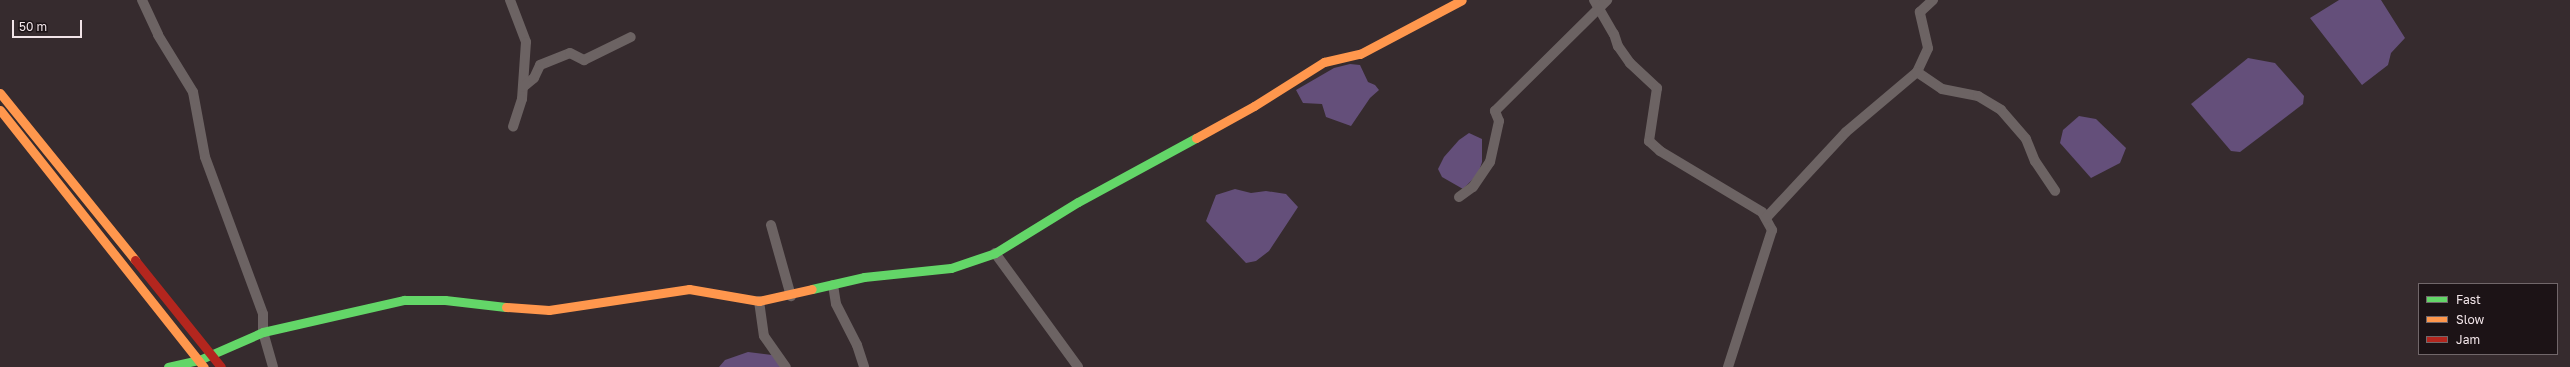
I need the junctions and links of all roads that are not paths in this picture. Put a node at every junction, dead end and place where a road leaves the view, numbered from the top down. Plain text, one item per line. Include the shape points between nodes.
1 (142, 0) edge
2 (510, 0) edge
3 (1462, 0) edge
4 (1607, 0) edge
5 (1933, 0) edge
6 (1596, 4) edge
7 (631, 37) dead end
8 (1917, 72) junction
9 (523, 87) junction
10 (0, 93) edge
11 (0, 110) edge
12 (513, 127) dead end
13 (2055, 191) dead end
14 (1459, 197) dead end
15 (1766, 218) junction
16 (771, 226) dead end
17 (995, 253) junction
18 (832, 285) junction
19 (791, 296) junction
20 (759, 301) junction
21 (263, 332) junction
22 (212, 354) junction
23 (202, 363) edge
24 (168, 367) edge
25 (221, 367) edge
26 (273, 367) edge
27 (786, 367) edge
28 (864, 367) edge
29 (1078, 367) edge
30 (1728, 367) edge

1 - 21 street via 158,35 192,92 205,157 263,314
2 - 9 street via 526,42
3 - 17 main road via 1360,54 1324,62 1254,106 1078,202
4 - 6 street
5 - 8 street via 1920,12 1928,48
6 - 14 street via 1495,111 1498,121 1490,162 1473,187
6 - 15 street via 1630,63 1657,88 1649,141 1660,151 1762,212
7 - 9 street via 584,60 570,52 540,65 534,78
8 - 13 street via 1942,89 1978,96 2001,110 2026,139 2035,161
8 - 15 street via 1846,132
9 - 12 street via 522,100
10 - 22 main road
11 - 23 main road
15 - 30 street via 1772,230
16 - 19 street
17 - 18 main road via 951,268 864,277
17 - 29 street
18 - 19 main road
18 - 28 street via 836,304 858,345
19 - 20 main road
20 - 21 main road via 689,289 549,310 477,305 453,300 404,300
20 - 27 street via 764,336
21 - 22 main road
21 - 26 street
22 - 23 main road
22 - 25 main road
23 - 24 main road

